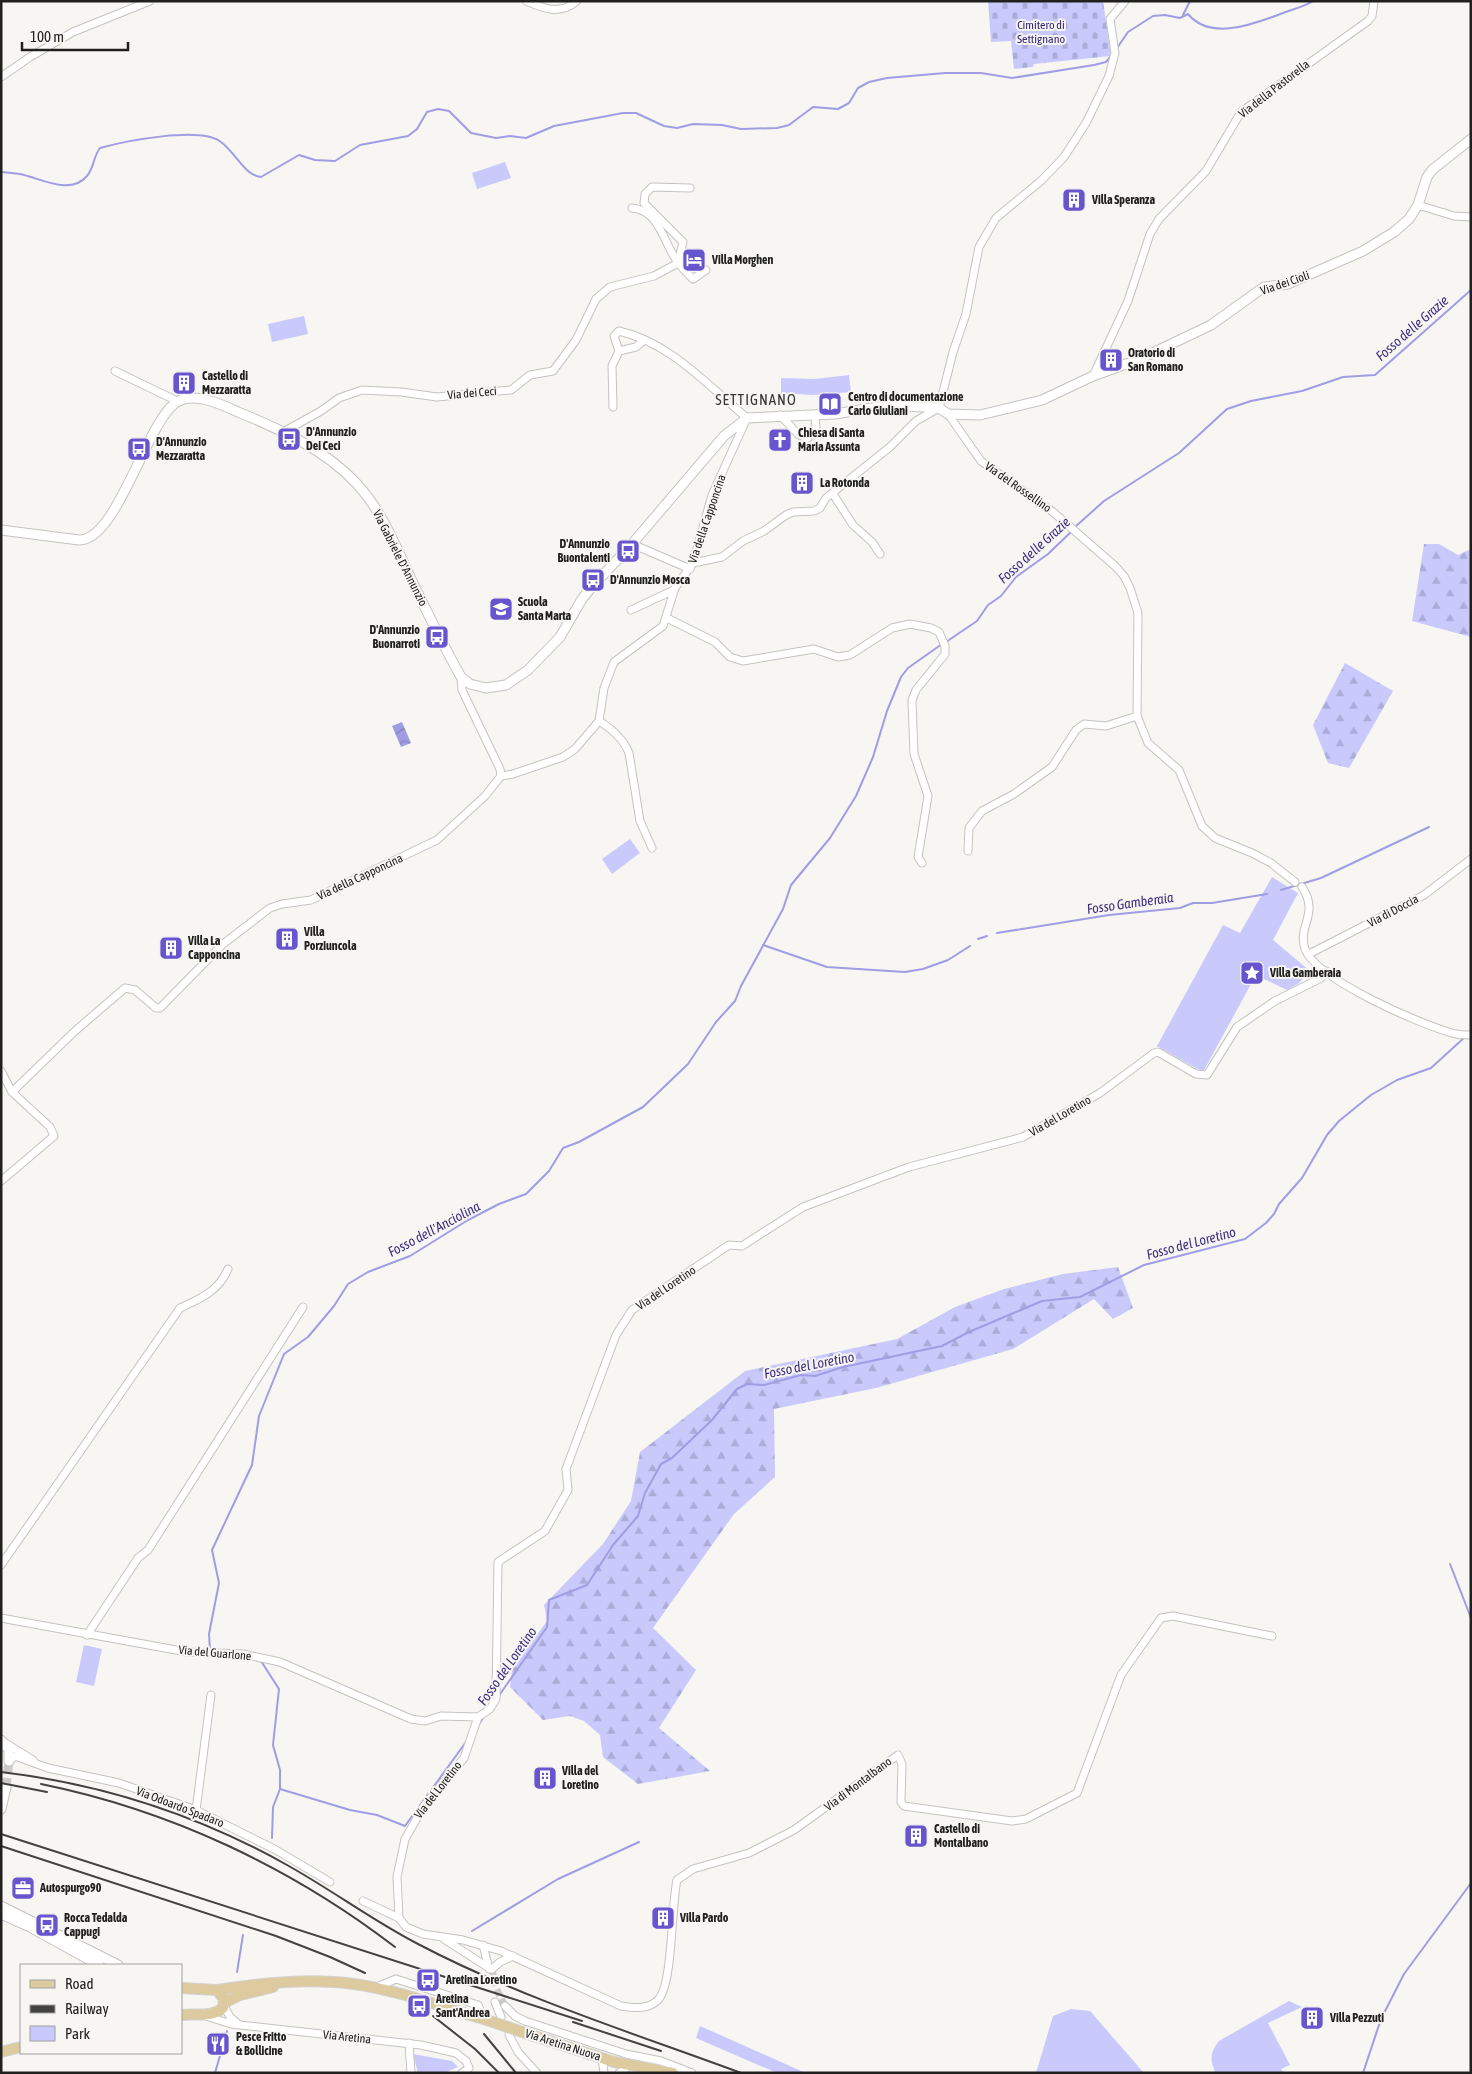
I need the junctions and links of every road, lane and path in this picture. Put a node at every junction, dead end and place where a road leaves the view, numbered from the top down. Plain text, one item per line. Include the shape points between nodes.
1 (150, 1) edge
2 (526, 1) edge
3 (577, 1) edge
4 (1125, 1) edge
5 (1374, 1) edge
6 (1, 77) edge
7 (1471, 139) edge
8 (690, 188) dead end
9 (1418, 206) junction
10 (632, 208) dead end
11 (1471, 217) edge
12 (678, 263) junction
13 (706, 270) dead end
14 (644, 340) junction
15 (619, 351) junction
16 (115, 371) dead end
17 (1093, 376) junction
18 (177, 401) junction
19 (613, 407) dead end
20 (939, 408) junction
21 (948, 414) junction
22 (780, 415) junction
23 (818, 415) junction
24 (747, 418) junction
25 (283, 432) junction
26 (833, 494) junction
27 (1, 530) edge
28 (632, 544) junction
29 (880, 554) dead end
30 (691, 566) junction
31 (674, 590) junction
32 (630, 610) dead end
33 (666, 618) junction
34 (461, 677) junction
35 (1137, 716) junction
36 (599, 720) junction
37 (501, 776) junction
38 (652, 848) dead end
39 (968, 851) dead end
40 (1471, 859) edge
41 (922, 863) dead end
42 (1308, 954) junction
43 (1326, 971) junction
44 (1471, 1035) edge
45 (1, 1071) edge
46 (12, 1092) junction
47 (1, 1181) edge
48 (228, 1269) dead end
49 (302, 1307) dead end
50 (1, 1565) edge
51 (1, 1618) edge
52 (87, 1635) junction
53 (1272, 1636) dead end
54 (211, 1695) dead end
55 (478, 1716) junction
56 (2, 1742) edge
57 (9, 1762) joint
58 (48, 1768) junction
59 (6, 1787) dead end
60 (1, 1809) edge
61 (196, 1810) junction
62 (330, 1882) dead end
63 (363, 1902) dead end
64 (1, 1906) edge
65 (1, 1914) edge
66 (399, 1918) junction
67 (439, 1936) junction
68 (483, 1945) junction
69 (501, 1951) junction
70 (513, 1956) junction
71 (97, 1964) edge
72 (116, 1964) edge
73 (490, 1969) junction
74 (286, 1983) junction
75 (182, 1988) edge
76 (216, 1990) junction
77 (495, 2002) dead end
78 (224, 2004) junction
79 (505, 2006) tunnel mouth
80 (182, 2015) edge
81 (203, 2015) junction
82 (501, 2017) dead end
83 (238, 2024) junction
84 (509, 2035) dead end
85 (409, 2043) junction
86 (20, 2047) edge
87 (1, 2052) edge
88 (602, 2058) junction
89 (629, 2066) junction
90 (411, 2073) edge
91 (462, 2073) edge
92 (537, 2073) edge
93 (604, 2073) edge
94 (619, 2073) edge
95 (673, 2073) edge
96 (692, 2073) edge

1 - 6 street via 73,32
2 - 3 street via 554,10 565,9
4 - 20 street via 1110,19 1115,53 1109,76 1086,123 1064,157 996,218 979,247 966,314
5 - 17 street, Via della Pastorella via 1368,21 1241,112 1206,170 1159,219 1150,234 1128,301
7 - 9 street, Via dei Cioli via 1432,170
8 - 12 street via 652,187 645,194 644,203 683,242
9 - 11 street
9 - 17 street, Via dei Cioli via 1410,219 1363,251 1288,284 1264,288 1211,325 1140,359
10 - 12 street via 643,209 654,218
12 - 13 street via 693,279
12 - 25 street, Via dei Ceci via 654,276 610,287 596,299 576,340 553,370 530,375 511,390 437,397 362,390 339,398
14 - 15 street via 636,347
14 - 15 street via 619,331 614,336
14 - 24 street via 671,354
15 - 19 street via 612,366
16 - 18 street
17 - 21 street, Via dei Cioli via 1032,404 980,415
18 - 25 street, Via Gabriele D'Annunzio via 208,400
18 - 27 street via 158,426 107,521 93,536 79,540
20 - 21 street
20 - 23 street via 890,404
20 - 26 street via 916,421
21 - 35 street, Via del Rossellino via 981,461 1053,512 1124,576 1138,613
22 - 23 street
22 - 23 street via 799,435 808,438 816,429
22 - 24 street
24 - 28 street via 724,436
24 - 30 street, Via della Capponcina via 712,494
25 - 34 street, Via Gabriele D'Annunzio via 338,467 358,484 370,500
26 - 29 street via 853,525
26 - 30 street via 820,508 786,515 722,557
28 - 30 street
28 - 34 street via 582,599 560,638 528,670 506,685 486,688 470,684
30 - 31 street, Via della Capponcina
31 - 32 street, Via della Capponcina
31 - 33 street, Via della Capponcina
33 - 36 street, Via della Capponcina via 659,630 620,656 611,666
33 - 41 street via 715,642 730,657 742,661 814,649 838,657 850,655 892,628 910,624 939,632 945,654 916,690 912,700 914,754 928,796 918,857
34 - 37 street via 462,690
35 - 39 street via 1106,726 1084,724 1076,730 1052,767 1014,794 982,811 969,828
35 - 42 street, Via del Rossellino via 1148,743 1178,770 1202,826 1215,838 1271,863 1299,884 1310,904 1305,935
36 - 37 street via 575,749 563,757
36 - 38 street via 626,744 637,809
37 - 46 street, Via della Capponcina via 485,796 437,840 311,900 270,908 223,944 160,1008 136,990 125,988
40 - 42 street, Via di Doccia via 1424,895
42 - 43 street
43 - 44 street via 1399,1014 1453,1034
43 - 55 street, Via del Loretino via 1321,978 1237,1027 1206,1075 1196,1074 1158,1052 1154,1053 1100,1093 1023,1137 909,1167 803,1208 742,1246 729,1245 632,1310 616,1334 566,1469 568,1490 545,1531 498,1562 498,1689 490,1709
45 - 46 street
46 - 47 street via 50,1128 54,1136
48 - 50 street via 223,1281 208,1295 180,1308
49 - 52 street via 148,1550 138,1558
51 - 52 street, Via del Guarlone
52 - 55 street, Via del Guarlone via 186,1652 243,1654 280,1662 411,1719 425,1721 441,1716
53 - 70 street, Via di Montalbano via 1174,1616 1160,1618 1121,1675 1077,1793 1026,1819 1012,1821 904,1806 900,1802 902,1764 898,1755 794,1830 749,1853 693,1869 677,1880 667,1984 657,2001 649,2005 636,2008 621,2006
54 - 61 street
55 - 66 street, Via del Loretino via 464,1758 424,1806 405,1840 397,1877
56 - 57 street via 9,1750
56 - 58 street, Via Odoardo Spadaro
57 - 58 street, Via Odoardo Spadaro via 15,1756
58 - 61 street, Via Odoardo Spadaro via 119,1783
59 - 60 street
61 - 62 street, Via Odoardo Spadaro via 276,1850
63 - 66 street
64 - 72 street
65 - 71 street
66 - 67 street via 406,1927
67 - 68 street
67 - 73 street
68 - 69 street
68 - 73 street
69 - 70 street, Via di Montalbano
69 - 73 street
70 - 73 street
74 - 76 main road, Via Aretina Nuova
74 - 78 main road, Via Aretina Nuova via 240,1995
74 - 88 main road, Via Aretina Nuova, bridge via 326,1982 374,1988 484,2019
75 - 76 main road, Via Aretina Nuova
76 - 78 main road via 223,1996
77 - 82 street
78 - 81 main road, Via Aretina Nuova via 216,2012
78 - 83 street via 230,2017
79 - 96 street via 526,2021
80 - 81 main road
81 - 83 street, Via Aretina
83 - 85 street, Via Aretina
84 - 92 street via 518,2052
85 - 90 street
85 - 91 street, Via Aretina via 456,2053 469,2066
86 - 87 main road
88 - 89 main road, Via Aretina Nuova
88 - 93 street
89 - 94 street
89 - 95 main road, Via Aretina Nuova

